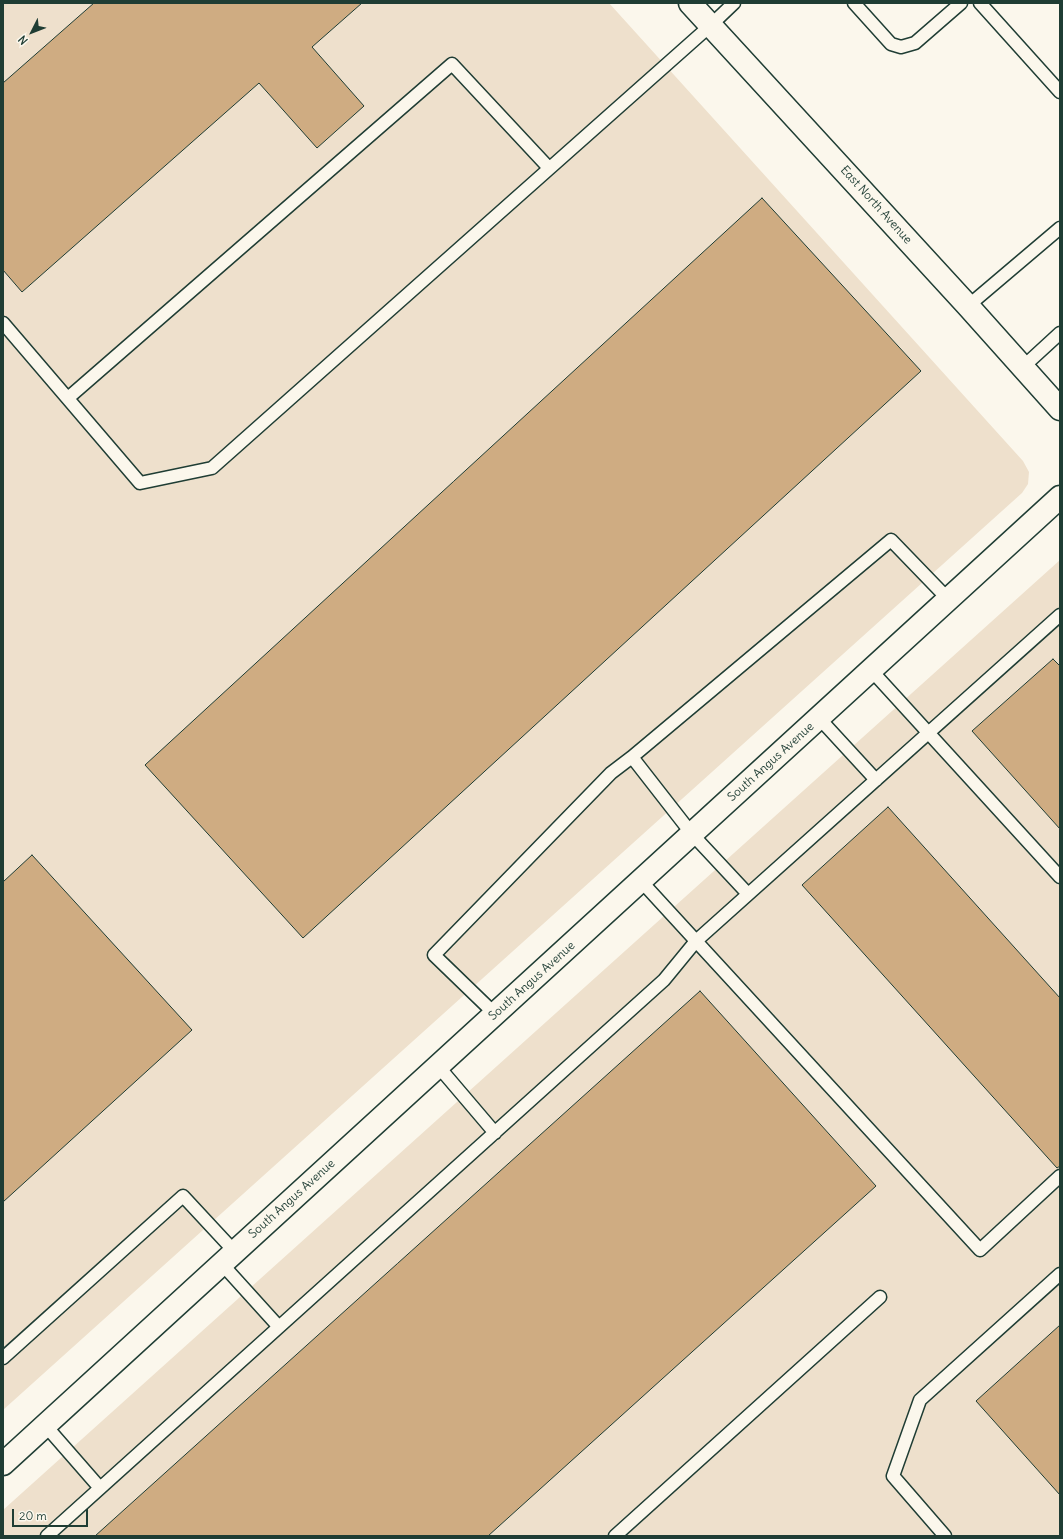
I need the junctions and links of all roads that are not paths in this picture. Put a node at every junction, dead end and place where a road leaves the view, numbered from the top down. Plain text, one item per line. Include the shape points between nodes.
1 (690, 3) edge
2 (734, 3) edge
3 (854, 3) edge
4 (961, 3) edge
5 (980, 3) edge
6 (711, 25) junction
7 (1060, 92) edge
8 (549, 168) junction
9 (1060, 228) edge
10 (968, 306) junction
11 (3, 323) edge
12 (1060, 333) edge
13 (1023, 367) junction
14 (68, 398) junction
15 (1060, 409) edge
16 (1060, 497) edge
17 (948, 599) junction
18 (1060, 615) edge
19 (871, 670) junction
20 (819, 718) junction
21 (928, 733) junction
22 (632, 757) junction
23 (876, 780) junction
24 (692, 834) junction
25 (1060, 877) edge
26 (641, 881) junction
27 (748, 894) junction
28 (696, 941) junction
29 (495, 1014) junction
30 (438, 1066) junction
31 (495, 1133) junction
32 (1060, 1176) edge
33 (228, 1258) junction
34 (1060, 1274) edge
35 (880, 1297) dead end
36 (279, 1327) junction
37 (3, 1358) edge
38 (45, 1425) junction
39 (3, 1464) edge
40 (100, 1488) junction
41 (47, 1536) edge
42 (615, 1536) edge
43 (945, 1536) edge

1 - 6 street, East North Avenue
2 - 6 lane
3 - 4 lane via 891,44 901,47 915,43
5 - 7 lane
6 - 8 lane
6 - 10 street, East North Avenue
8 - 14 lane via 212,468 140,483
8 - 14 lane via 452,64
9 - 10 lane
10 - 13 street, East North Avenue
11 - 14 lane
12 - 13 lane
13 - 15 street, East North Avenue
16 - 17 street, South Angus Avenue
17 - 19 street, South Angus Avenue
17 - 22 lane via 891,540
18 - 21 lane
19 - 20 street, South Angus Avenue
19 - 21 lane
20 - 23 lane
20 - 24 street, South Angus Avenue
21 - 23 lane
21 - 25 lane
22 - 24 lane
22 - 29 lane via 611,773 434,955
23 - 27 lane
24 - 26 street, South Angus Avenue
24 - 27 lane
26 - 28 lane
26 - 29 street, South Angus Avenue
27 - 28 lane
28 - 31 lane via 664,980
28 - 32 lane via 980,1250
29 - 30 street, South Angus Avenue
30 - 31 lane
30 - 33 street, South Angus Avenue
31 - 36 lane
33 - 36 lane
33 - 37 lane via 183,1196
33 - 38 street, South Angus Avenue
34 - 43 lane via 920,1400 892,1476
35 - 42 lane
36 - 40 lane
38 - 39 street, South Angus Avenue
38 - 40 lane
40 - 41 lane

